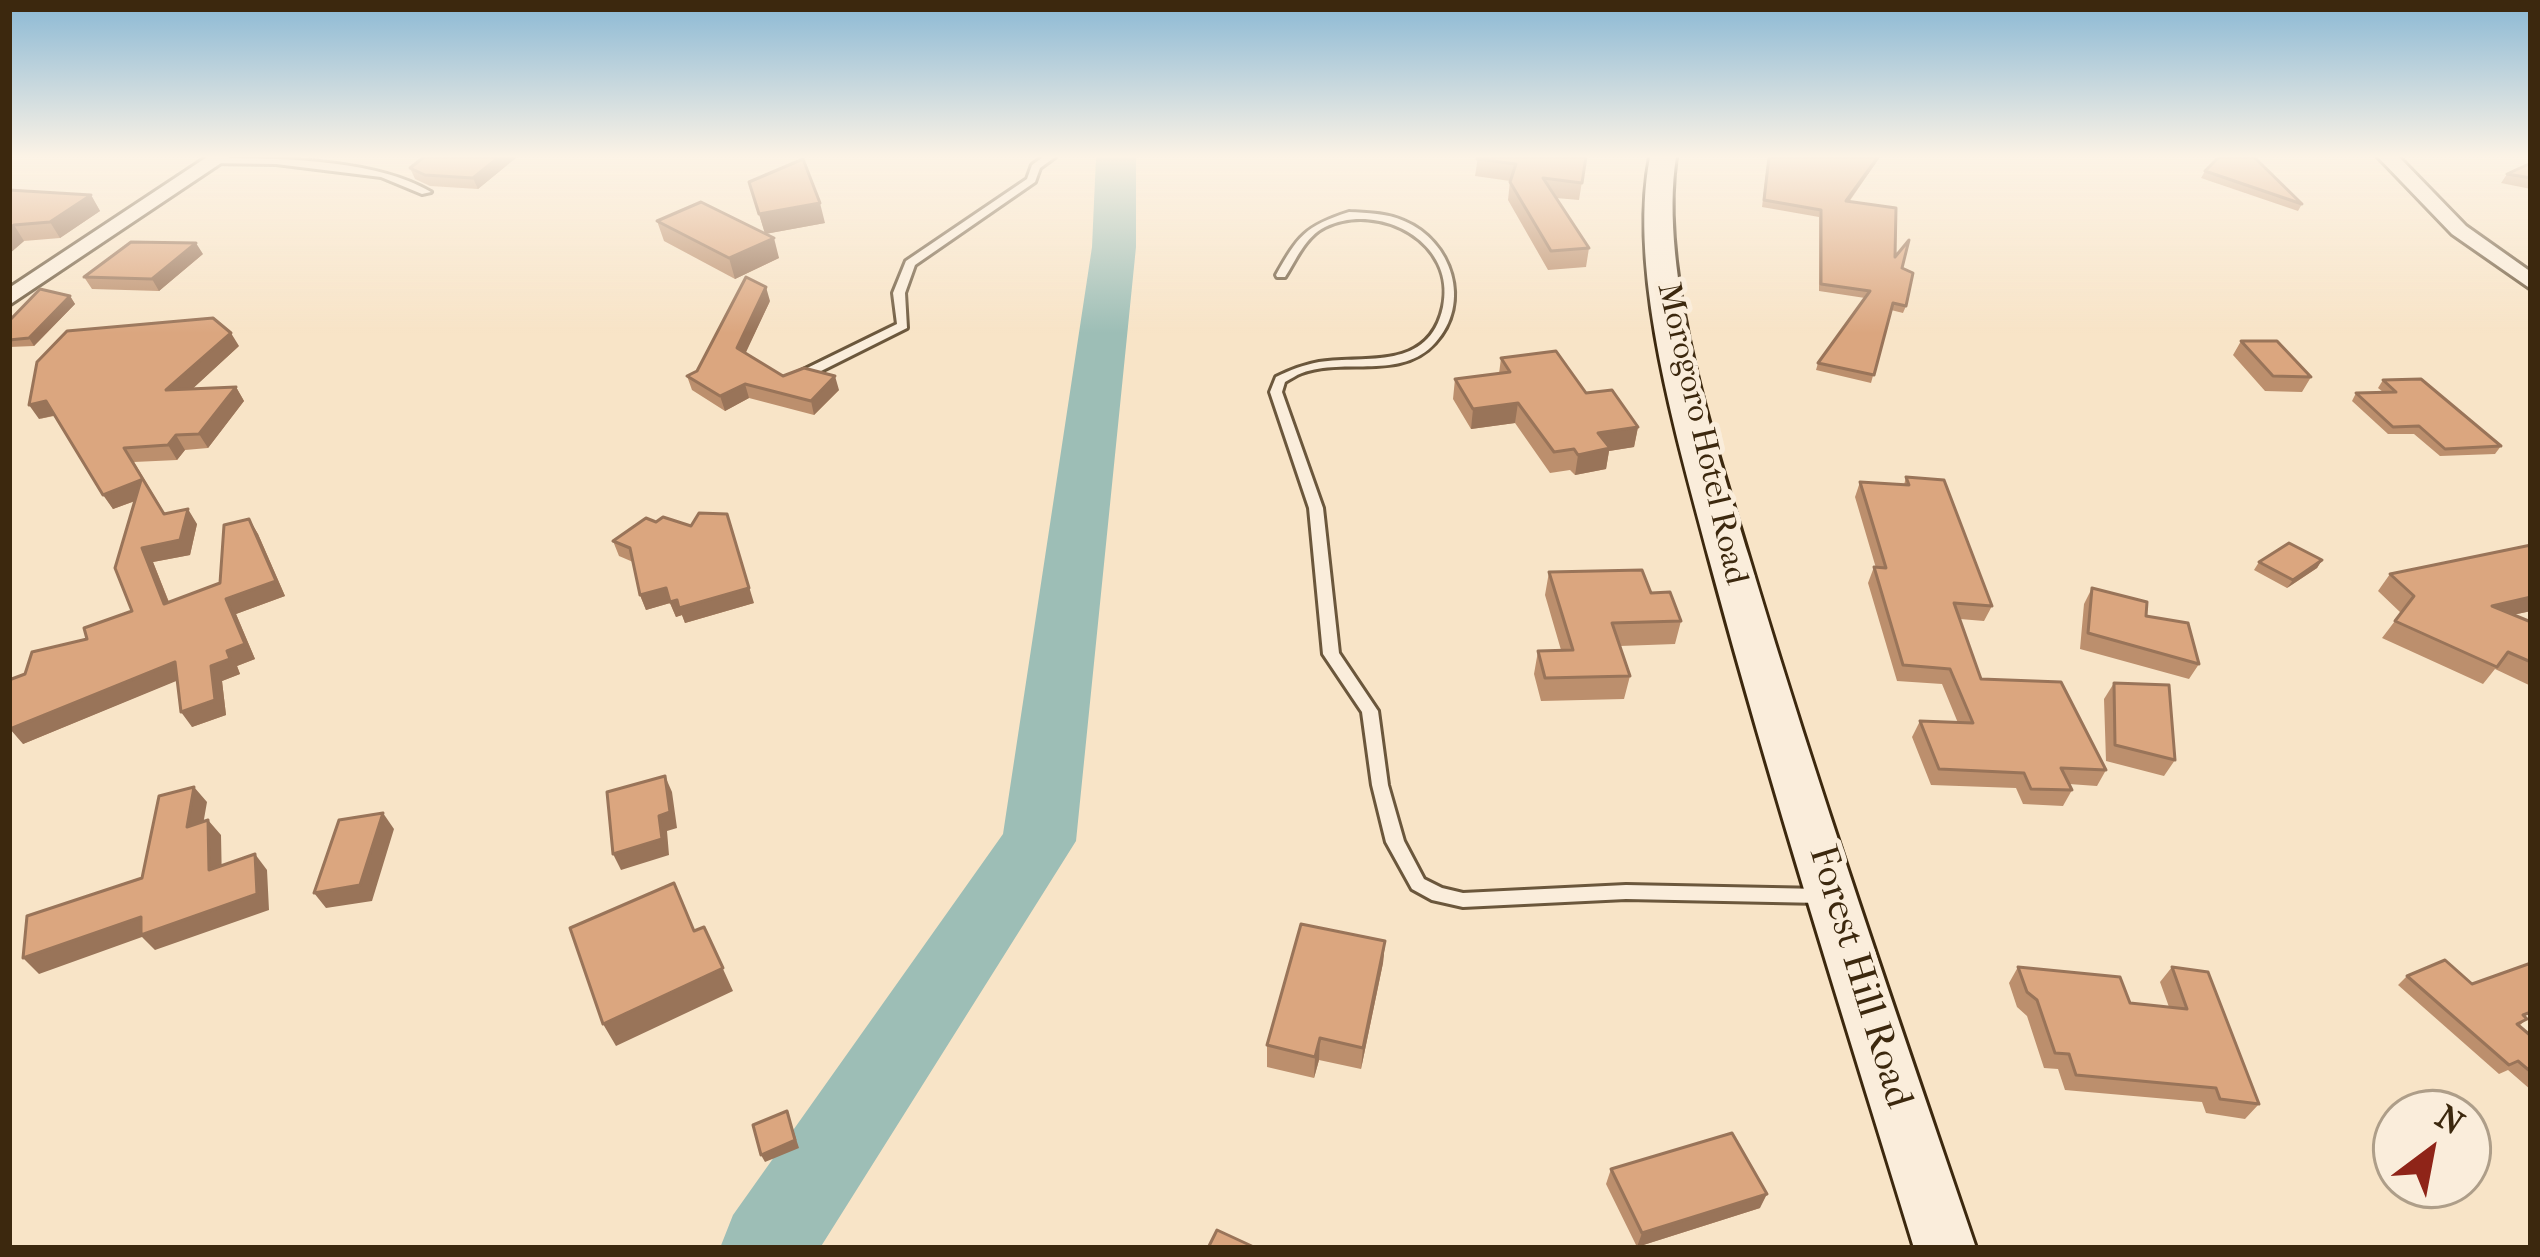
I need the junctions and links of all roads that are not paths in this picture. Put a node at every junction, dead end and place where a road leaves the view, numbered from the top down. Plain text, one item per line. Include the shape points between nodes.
1 (132, 216) edge
2 (980, 216) edge
3 (1658, 216) edge
4 (2445, 216) edge
5 (1281, 275) dead end
6 (2531, 283) edge
7 (9, 298) edge
8 (799, 376) edge
9 (1772, 707) joint
10 (1830, 896) junction
11 (1945, 1248) edge

1 - 7 street
2 - 8 lane via 910,263 899,293 903,326
3 - 9 street, Morogoro Hotel Road via 1693,430
4 - 6 street
5 - 10 lane via 1321,225 1385,218 1424,234 1454,286 1451,309 1416,356 1305,368 1286,375 1276,392 1316,508 1331,654 1370,711 1387,816 1413,878 1463,900 1626,892
9 - 10 street, Forest Hill Road
10 - 11 street, Forest Hill Road

